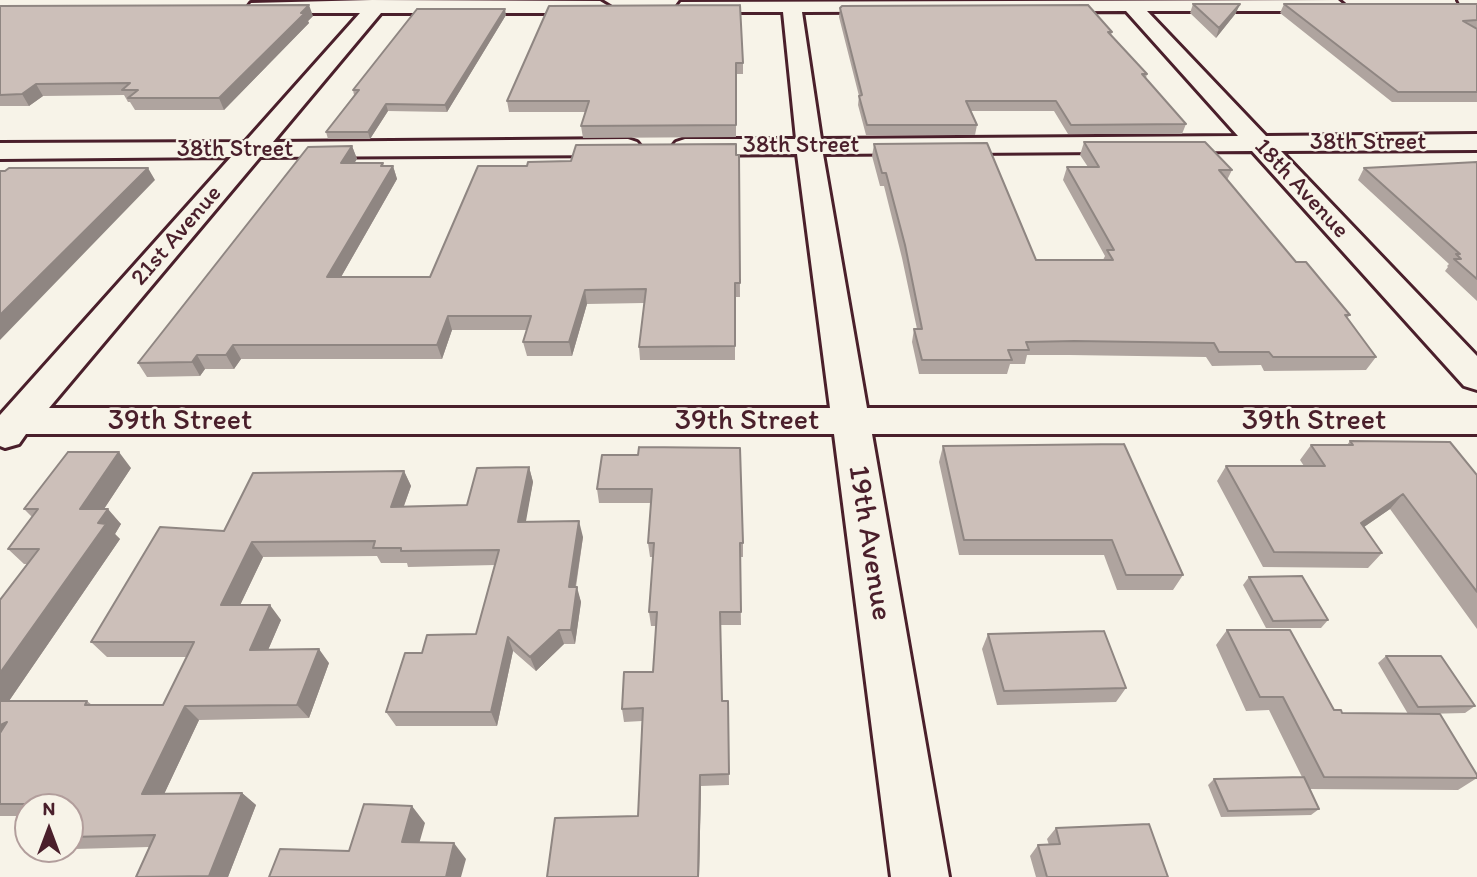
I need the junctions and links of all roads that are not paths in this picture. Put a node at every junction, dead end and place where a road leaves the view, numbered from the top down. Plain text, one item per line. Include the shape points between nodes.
1 (792, 3) edge
2 (1128, 3) edge
3 (1474, 3) edge
4 (379, 4) edge
5 (1351, 4) edge
6 (1447, 4) edge
7 (626, 6) edge
8 (667, 6) edge
9 (238, 8) edge
10 (1477, 142) edge
11 (1259, 144) junction
12 (809, 146) junction
13 (253, 149) junction
14 (0, 151) edge
15 (1477, 378) edge
16 (851, 421) junction
17 (1477, 421) edge
18 (8, 431) edge
19 (920, 877) edge

1 - 2 street
1 - 8 street
1 - 12 street, 19th Avenue
2 - 5 street
2 - 11 street, 18th Avenue
3 - 6 street
4 - 7 street
4 - 9 street
4 - 13 street, 21st Avenue
10 - 11 street, 38th Street
11 - 12 street, 38th Street
11 - 15 street, 18th Avenue
12 - 13 street, 38th Street
12 - 16 street, 19th Avenue
13 - 14 street, 38th Street
13 - 18 street, 21st Avenue
16 - 17 street, 39th Street
16 - 18 street, 39th Street
16 - 19 street, 19th Avenue

